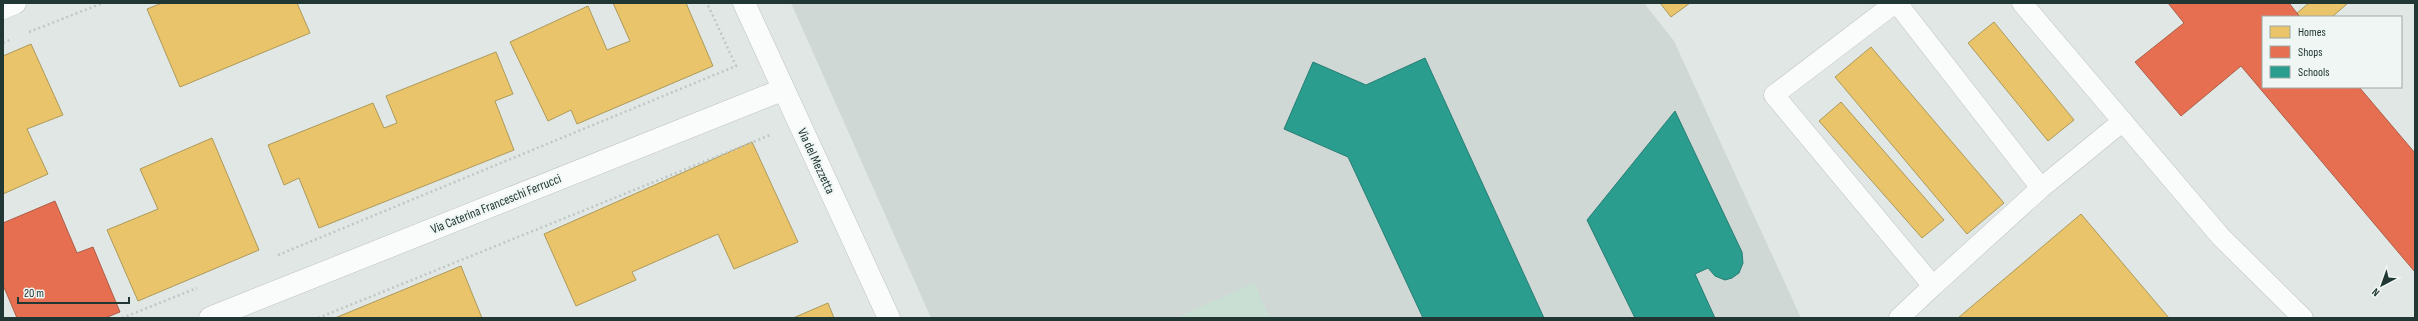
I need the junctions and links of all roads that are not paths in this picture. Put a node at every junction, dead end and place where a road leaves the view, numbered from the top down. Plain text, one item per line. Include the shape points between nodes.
1 (15, 3) edge
2 (744, 3) edge
3 (1896, 3) edge
4 (2022, 3) edge
5 (3, 8) edge
6 (782, 90) junction
7 (2123, 121) junction
8 (2041, 188) junction
9 (1933, 286) junction
10 (210, 318) edge
11 (889, 318) edge
12 (1899, 318) edge
13 (2303, 318) edge

1 - 5 street
2 - 6 street, Via del Mezzetta
3 - 8 lane
3 - 9 lane via 1774,95
4 - 7 lane
6 - 10 street, Via Caterina Franceschi Ferrucci
6 - 11 street, Via del Mezzetta
7 - 8 lane
7 - 13 lane via 2221,237
8 - 9 lane
9 - 12 lane

